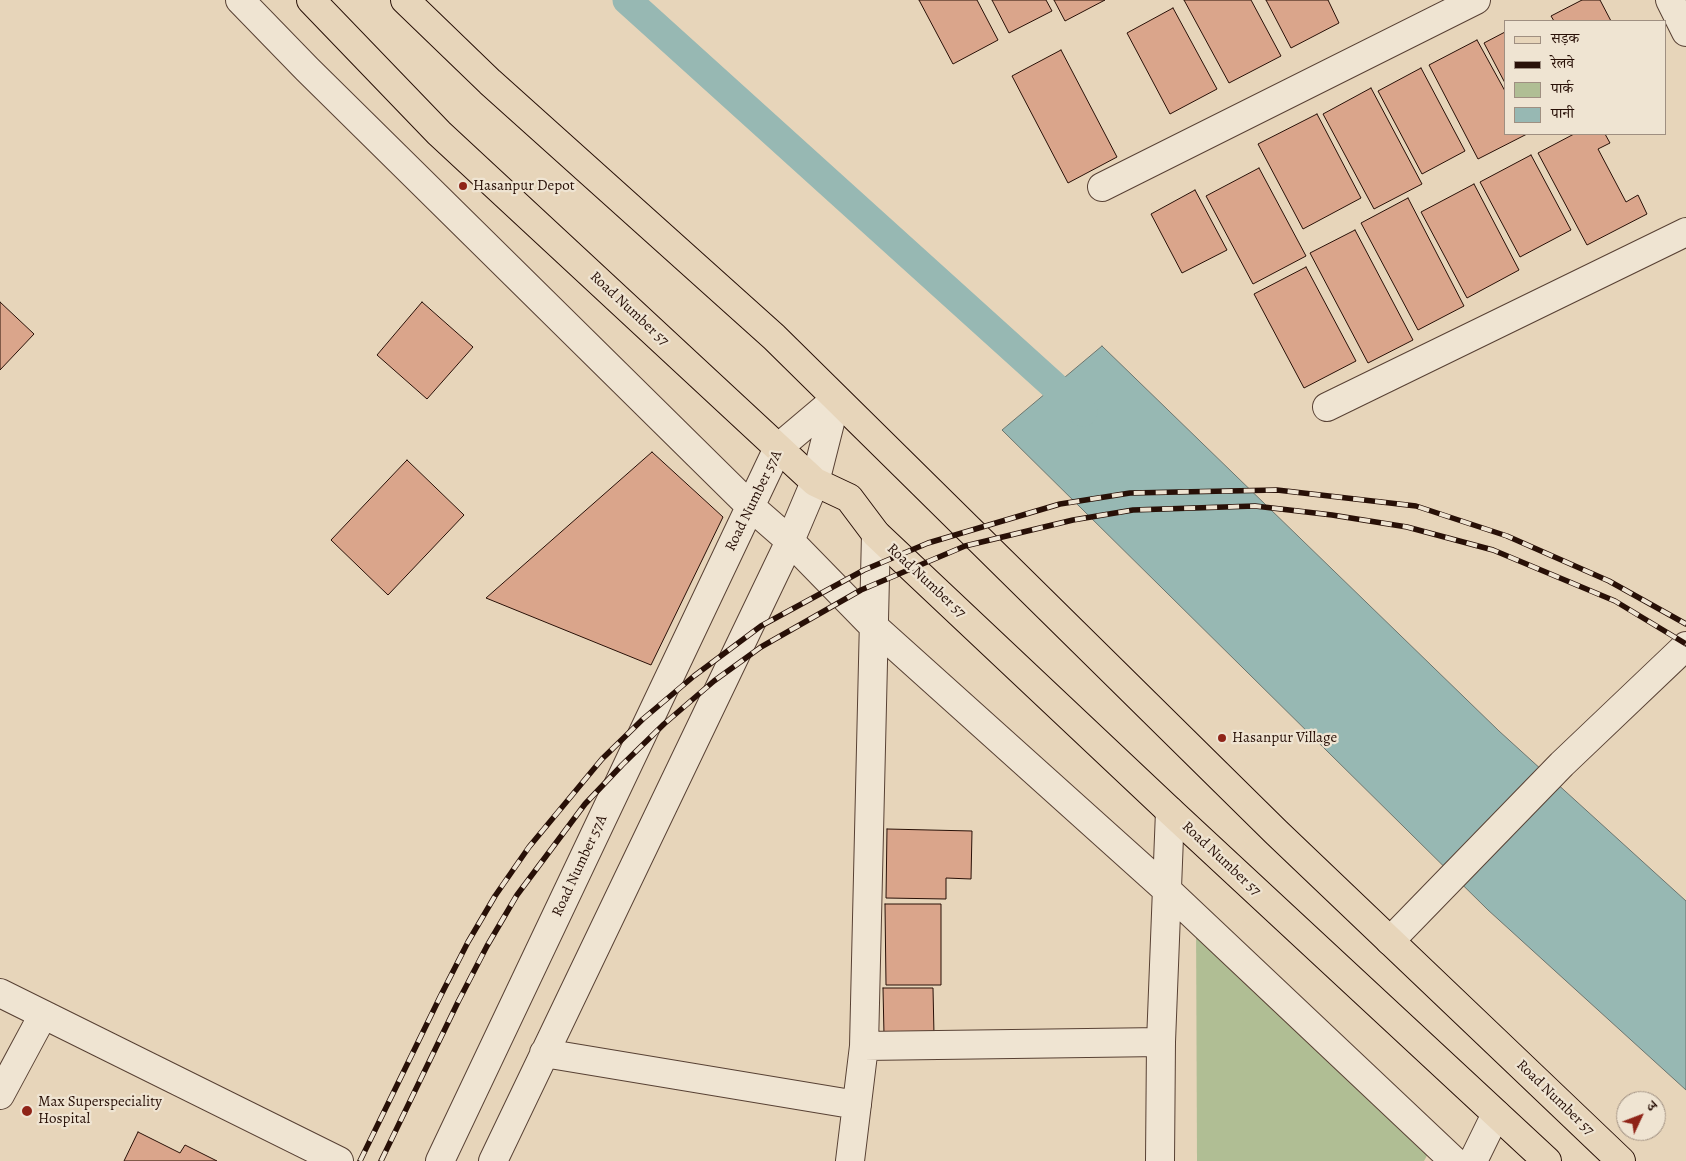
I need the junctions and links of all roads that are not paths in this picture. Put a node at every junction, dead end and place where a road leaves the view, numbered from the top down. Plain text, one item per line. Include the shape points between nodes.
1 (240, 0) edge
2 (310, 0) edge
3 (404, 0) edge
4 (1476, 0) edge
5 (1670, 0) edge
6 (1686, 32) edge
7 (1102, 187) dead end
8 (1686, 232) edge
9 (836, 399) junction
10 (1328, 406) dead end
11 (778, 448) junction
12 (815, 482) junction
13 (750, 506) junction
14 (876, 534) junction
15 (790, 542) junction
16 (872, 625) junction
17 (1686, 646) edge
18 (1170, 811) junction
19 (1168, 891) junction
20 (1390, 941) junction
21 (0, 993) edge
22 (43, 1015) junction
23 (1161, 1042) junction
24 (864, 1046) junction
25 (544, 1053) junction
26 (0, 1095) edge
27 (857, 1105) junction
28 (1496, 1114) junction
29 (339, 1161) edge
30 (440, 1161) edge
31 (493, 1161) edge
32 (850, 1161) edge
33 (1160, 1161) edge
34 (1454, 1161) edge
35 (1473, 1161) edge
36 (1547, 1161) edge
37 (1621, 1161) edge

1 - 13 street
2 - 11 main road, Road Number 57 via 439,133
3 - 9 main road, Road Number 57 via 490,82 774,337
4 - 7 street
5 - 6 street
8 - 10 street
9 - 11 street, Road Number 57A
9 - 12 street
9 - 20 main road, Road Number 57
11 - 12 main road, Road Number 57
11 - 13 street, Road Number 57A
12 - 14 main road, Road Number 57 via 849,498
12 - 15 street
13 - 15 street
13 - 30 street, Road Number 57A
14 - 16 street
14 - 18 main road, Road Number 57
15 - 16 street
15 - 25 street
16 - 19 street
16 - 24 street
17 - 20 street via 1562,764
18 - 19 street
18 - 28 main road, Road Number 57
19 - 23 street
19 - 34 street
20 - 37 main road, Road Number 57
21 - 22 street
22 - 26 street
22 - 29 street
23 - 24 street
23 - 33 street
24 - 27 street
25 - 27 street
25 - 31 street
27 - 32 street
28 - 35 street
28 - 36 main road, Road Number 57

